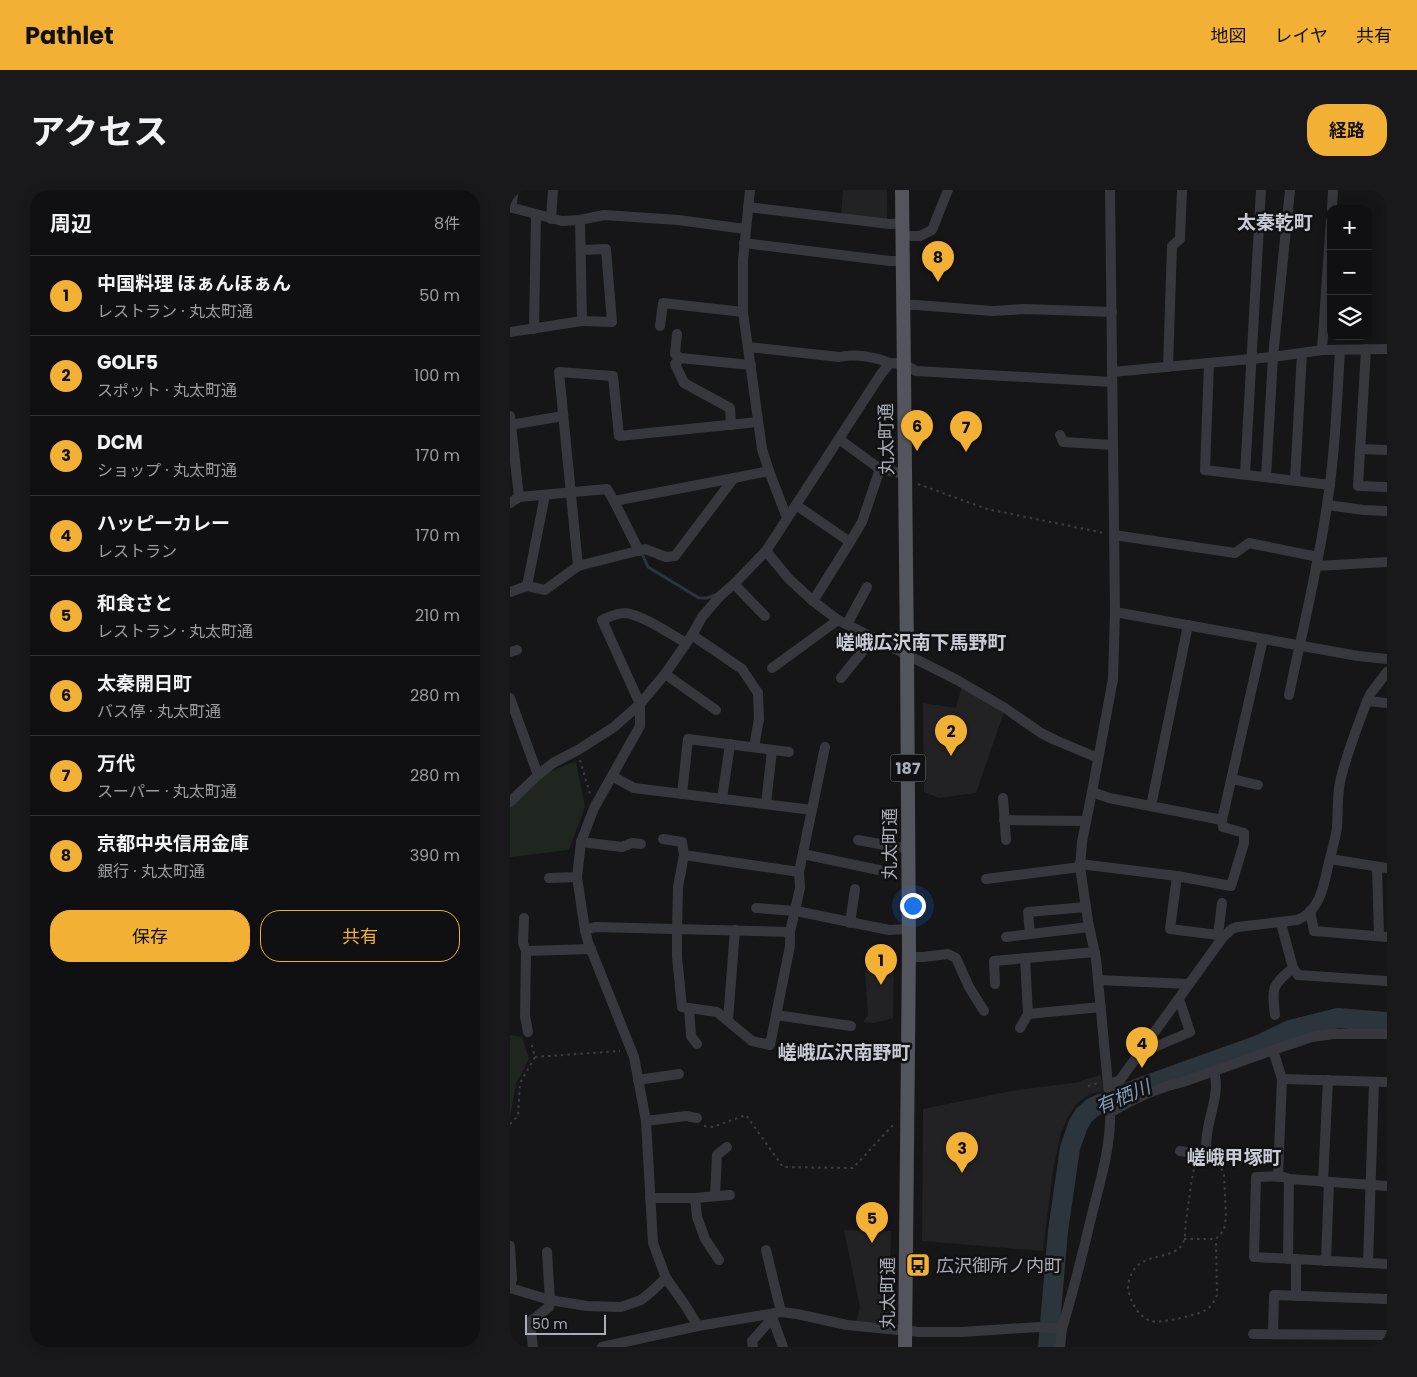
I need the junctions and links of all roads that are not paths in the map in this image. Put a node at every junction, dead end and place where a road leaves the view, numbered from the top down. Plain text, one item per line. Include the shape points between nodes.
1 (514, 190) edge
2 (554, 190) edge
3 (750, 190) edge
4 (902, 190) edge
5 (948, 190) edge
6 (1110, 190) edge
7 (1182, 190) edge
8 (1261, 190) edge
9 (1290, 190) edge
10 (1333, 190) edge
11 (1332, 205) edge
12 (510, 207) edge
13 (748, 207) junction
14 (536, 215) junction
15 (551, 219) junction
16 (580, 220) junction
17 (746, 229) junction
18 (902, 230) junction
19 (744, 244) junction
20 (581, 250) junction
21 (902, 261) junction
22 (1327, 290) edge
23 (903, 305) junction
24 (743, 312) junction
25 (1112, 312) junction
26 (582, 322) junction
27 (660, 326) dead end
28 (534, 328) junction
29 (510, 332) edge
30 (677, 334) dead end
31 (749, 347) junction
32 (1366, 349) junction
33 (1387, 349) edge
34 (1322, 350) junction
35 (1340, 350) junction
36 (1302, 353) junction
37 (1273, 357) junction
38 (680, 358) junction
39 (1252, 359) junction
40 (1209, 363) junction
41 (897, 364) junction
42 (750, 365) junction
43 (1168, 367) junction
44 (1112, 377) junction
45 (563, 416) junction
46 (511, 422) edge
47 (758, 422) junction
48 (731, 425) junction
49 (1060, 435) dead end
50 (838, 439) junction
51 (1113, 445) junction
52 (1360, 449) junction
53 (1387, 450) edge
54 (880, 469) junction
55 (769, 471) junction
56 (905, 474) junction
57 (1245, 474) junction
58 (1266, 477) junction
59 (734, 478) junction
60 (1295, 480) junction
61 (1330, 485) junction
62 (1387, 487) edge
63 (571, 492) junction
64 (545, 495) junction
65 (514, 500) edge
66 (614, 501) junction
67 (796, 505) junction
68 (1327, 505) junction
69 (1387, 511) edge
70 (787, 518) junction
71 (1114, 535) junction
72 (850, 542) junction
73 (766, 551) junction
74 (639, 552) junction
75 (1317, 561) junction
76 (1387, 562) edge
77 (578, 566) junction
78 (734, 584) junction
79 (527, 586) junction
80 (867, 587) dead end
81 (510, 592) edge
82 (813, 600) junction
83 (1115, 612) junction
84 (765, 616) dead end
85 (842, 622) junction
86 (1188, 626) junction
87 (874, 637) junction
88 (689, 639) junction
89 (1263, 639) junction
90 (1299, 646) junction
91 (908, 654) junction
92 (1387, 659) edge
93 (772, 668) dead end
94 (1387, 672) edge
95 (665, 674) junction
96 (841, 678) dead end
97 (1289, 695) dead end
98 (510, 698) edge
99 (1367, 701) junction
100 (640, 704) junction
101 (1387, 704) edge
102 (716, 710) dead end
103 (730, 744) junction
104 (754, 747) junction
105 (825, 747) dead end
106 (772, 750) junction
107 (789, 752) dead end
108 (1098, 758) junction
109 (538, 775) junction
110 (612, 776) junction
111 (1232, 779) junction
112 (1258, 785) dead end
113 (1092, 792) junction
114 (682, 794) junction
115 (1003, 798) dead end
116 (722, 799) junction
117 (510, 802) edge
118 (766, 804) junction
119 (1151, 806) junction
120 (812, 810) junction
121 (1004, 820) junction
122 (1086, 820) junction
123 (1222, 820) junction
124 (663, 839) dead end
125 (858, 840) dead end
126 (1006, 840) dead end
127 (581, 842) junction
128 (641, 844) dead end
129 (908, 848) junction
130 (803, 854) junction
131 (684, 855) junction
132 (1330, 859) junction
133 (1080, 866) junction
134 (1382, 868) edge
135 (799, 872) junction
136 (888, 872) dead end
137 (1177, 876) junction
138 (576, 877) junction
139 (550, 878) dead end
140 (986, 879) dead end
141 (855, 889) dead end
142 (1222, 903) dead end
143 (1086, 907) junction
144 (756, 908) dead end
145 (796, 911) junction
146 (1310, 911) junction
147 (524, 918) dead end
148 (850, 923) junction
149 (1280, 923) junction
150 (1089, 927) junction
151 (590, 928) junction
152 (677, 929) junction
153 (908, 929) junction
154 (735, 930) junction
155 (790, 932) junction
156 (1030, 934) junction
157 (1221, 936) junction
158 (1006, 937) dead end
159 (1383, 937) edge
160 (591, 949) junction
161 (526, 950) junction
162 (1094, 952) junction
163 (909, 957) junction
164 (1025, 958) junction
165 (1293, 968) junction
166 (1098, 980) junction
167 (1387, 981) edge
168 (995, 984) dead end
169 (1189, 984) junction
170 (1179, 999) junction
171 (1101, 1007) junction
172 (688, 1008) junction
173 (984, 1011) dead end
174 (1028, 1014) junction
175 (1275, 1014) dead end
176 (776, 1015) junction
177 (728, 1020) junction
178 (852, 1026) dead end
179 (1020, 1028) dead end
180 (528, 1032) road end
181 (1387, 1034) edge
182 (696, 1044) dead end
183 (1273, 1050) junction
184 (1140, 1054) junction
185 (1214, 1071) junction
186 (679, 1074) dead end
187 (1282, 1079) junction
188 (638, 1080) junction
189 (1328, 1080) junction
190 (1374, 1082) junction
191 (1387, 1082) edge
192 (1108, 1088) junction
193 (1110, 1109) junction
194 (698, 1118) road end
195 (646, 1121) junction
196 (727, 1147) dead end
197 (1180, 1152) dead end
198 (1278, 1176) junction
199 (1289, 1179) junction
200 (1326, 1182) junction
201 (1370, 1185) junction
202 (1387, 1186) edge
203 (730, 1195) dead end
204 (715, 1196) junction
205 (650, 1198) junction
206 (695, 1198) junction
207 (510, 1246) edge
208 (766, 1250) dead end
209 (547, 1252) dead end
210 (1292, 1259) junction
211 (719, 1260) dead end
212 (1326, 1261) junction
213 (1368, 1263) junction
214 (1387, 1264) edge
215 (666, 1278) junction
216 (510, 1287) edge
217 (1296, 1296) junction
218 (1387, 1299) edge
219 (550, 1300) junction
220 (776, 1313) junction
221 (698, 1326) junction
222 (1059, 1328) junction
223 (905, 1331) junction
224 (1253, 1334) dead end
225 (1273, 1334) junction
226 (1387, 1335) edge
227 (633, 1344) edge
228 (534, 1347) edge
229 (602, 1347) edge
230 (754, 1347) edge
231 (783, 1347) edge
232 (905, 1347) edge
233 (1060, 1347) edge

1 - 12 street
2 - 15 street
3 - 13 street
4 - 18 main road, 丸太町通 / 187
5 - 18 street via 932,230 920,236
6 - 25 street
7 - 43 street via 1180,239 1172,246
8 - 39 street
9 - 37 street
10 - 11 street
12 - 14 street
13 - 17 street
13 - 18 street via 890,224
14 - 15 street
14 - 28 street
15 - 16 street
16 - 17 street via 604,215
16 - 20 street
17 - 19 street
18 - 21 main road, 丸太町通 / 187
19 - 21 street
19 - 24 street
20 - 26 street
20 - 26 street via 606,250 612,322
21 - 23 main road, 丸太町通 / 187
22 - 34 street
23 - 25 street via 992,311
23 - 41 main road, 丸太町通 / 187
24 - 27 street via 663,303
24 - 31 street
25 - 44 street
26 - 28 street
28 - 29 street
30 - 38 street via 675,354
31 - 41 street via 839,357 849,354
31 - 42 street
32 - 33 street
32 - 35 street
32 - 52 street
34 - 35 street
34 - 36 street
35 - 61 street
36 - 37 street
36 - 60 street
37 - 39 street
37 - 58 street
38 - 42 street
38 - 48 street via 675,364 684,384 730,408
39 - 40 street
39 - 57 street
40 - 43 street
40 - 57 street via 1205,470
41 - 44 street via 916,372
41 - 50 street via 881,374
41 - 56 main road, 丸太町通 / 187
42 - 47 street
43 - 44 street
44 - 51 street
45 - 46 street
45 - 48 street via 559,372 612,376 619,436
45 - 63 street
46 - 65 street
47 - 48 street
47 - 55 street
49 - 51 street via 1063,442
50 - 54 street
50 - 67 street
51 - 71 street
52 - 53 street
52 - 62 street via 1358,486
54 - 56 street
54 - 72 street via 862,522
55 - 59 street
55 - 70 street
56 - 91 main road, 丸太町通 / 187
57 - 58 street
58 - 60 street
59 - 66 street
59 - 74 street via 674,556 666,557 645,549
60 - 61 street
61 - 68 street
63 - 64 street
63 - 66 street via 607,489
63 - 77 street
64 - 65 street
64 - 79 street
66 - 74 street
67 - 70 street
67 - 72 street
68 - 69 street
68 - 75 street
70 - 73 street
71 - 75 street via 1236,553 1249,543
71 - 83 street
72 - 82 street
73 - 78 street
73 - 82 street via 789,579
74 - 77 street
75 - 76 street
75 - 90 street
77 - 79 street via 545,590
78 - 84 street
78 - 88 street via 702,617
79 - 81 street
80 - 85 street
82 - 85 street
83 - 86 street
83 - 108 street via 1113,679
85 - 87 street
85 - 93 street
86 - 89 street
86 - 119 street
87 - 91 street
87 - 96 street
88 - 95 street
88 - 100 street via 624,613 602,620
88 - 104 street via 742,669 758,693 759,719
89 - 90 street
89 - 111 street
90 - 92 street
90 - 97 street
91 - 108 street via 1005,708 1041,734
91 - 129 main road, 丸太町通 / 187
94 - 99 street
95 - 100 street
95 - 102 street
98 - 109 street
99 - 101 street
99 - 132 street via 1340,782
100 - 109 street via 614,728
100 - 110 street via 640,726
103 - 104 street
103 - 114 street via 688,739
103 - 116 street
104 - 106 street
105 - 120 street
106 - 107 street
106 - 118 street
108 - 113 street
109 - 117 street
110 - 114 street via 634,788
110 - 127 street via 594,808
111 - 112 street
111 - 123 street
113 - 119 street
113 - 122 street
114 - 116 street
115 - 121 street
116 - 118 street
118 - 120 street
119 - 123 street
120 - 130 street
121 - 122 street
121 - 126 street
122 - 133 street
123 - 137 street via 1223,827 1244,833 1231,886
124 - 131 street via 682,842
125 - 129 street
127 - 128 street via 622,847
127 - 138 street
129 - 153 main road, 丸太町通 / 187
130 - 135 street
130 - 136 street
131 - 135 street
131 - 152 street via 678,887
132 - 134 street
132 - 146 street via 1321,895
133 - 137 street
133 - 140 street
133 - 143 street
134 - 159 street
135 - 145 street
137 - 157 street via 1170,929
138 - 139 street
138 - 151 street
141 - 148 street
142 - 157 street
143 - 150 street
143 - 156 street via 1028,912
144 - 145 street
145 - 148 street
145 - 155 street
146 - 149 street via 1300,919
146 - 159 street via 1314,932
147 - 161 street via 523,943
148 - 153 street via 889,930
149 - 157 street via 1237,927
149 - 165 street
150 - 156 street
150 - 162 street
151 - 152 street
151 - 160 street
152 - 154 street
152 - 172 street via 682,1008
153 - 163 main road, 丸太町通 / 187
154 - 155 street
154 - 177 street
155 - 176 street
156 - 158 street
157 - 169 street
160 - 161 street
160 - 188 street via 632,1050
161 - 180 street via 525,1016
162 - 164 street
162 - 166 street
163 - 173 street via 948,954 956,958
163 - 223 main road, 丸太町通 / 187
164 - 168 street via 994,961
164 - 174 street
165 - 167 street via 1298,975
165 - 175 street via 1274,987
166 - 169 street
166 - 171 street
169 - 170 street
170 - 184 street
170 - 184 street via 1190,1032
171 - 174 street
171 - 192 street
172 - 177 street via 717,1012
172 - 182 street via 691,1036
174 - 179 street
176 - 177 street via 770,1045 752,1041
176 - 178 street
181 - 183 street via 1322,1035
183 - 185 street
183 - 187 street
184 - 192 street via 1120,1080
185 - 193 street
185 - 197 street via 1217,1091 1201,1154
186 - 188 street
187 - 189 street
187 - 198 street
188 - 195 street
189 - 190 street
189 - 200 street
190 - 191 street
190 - 201 street
192 - 193 street
193 - 222 street via 1111,1129 1098,1191
194 - 195 street via 686,1116
195 - 205 street
196 - 204 street via 717,1155
198 - 199 street
198 - 210 street via 1256,1177 1254,1257
199 - 200 street
199 - 210 street
200 - 201 street
200 - 212 street
201 - 202 street
201 - 213 street
203 - 204 street
204 - 206 street
205 - 206 street
205 - 215 street via 653,1243
206 - 211 street via 697,1217 705,1239
207 - 216 street
208 - 220 street
209 - 219 street
210 - 212 street
210 - 217 street
212 - 213 street
213 - 214 street
215 - 219 street via 641,1300 625,1307 587,1306
215 - 221 street
216 - 219 street
217 - 218 street
217 - 225 street via 1274,1296
219 - 228 street via 548,1307 530,1322
220 - 221 street
220 - 223 street
220 - 230 street via 752,1341
220 - 231 street
221 - 227 street
222 - 223 street
222 - 233 street
223 - 232 main road, 丸太町通 / 187
224 - 225 street
225 - 226 street
227 - 229 street

